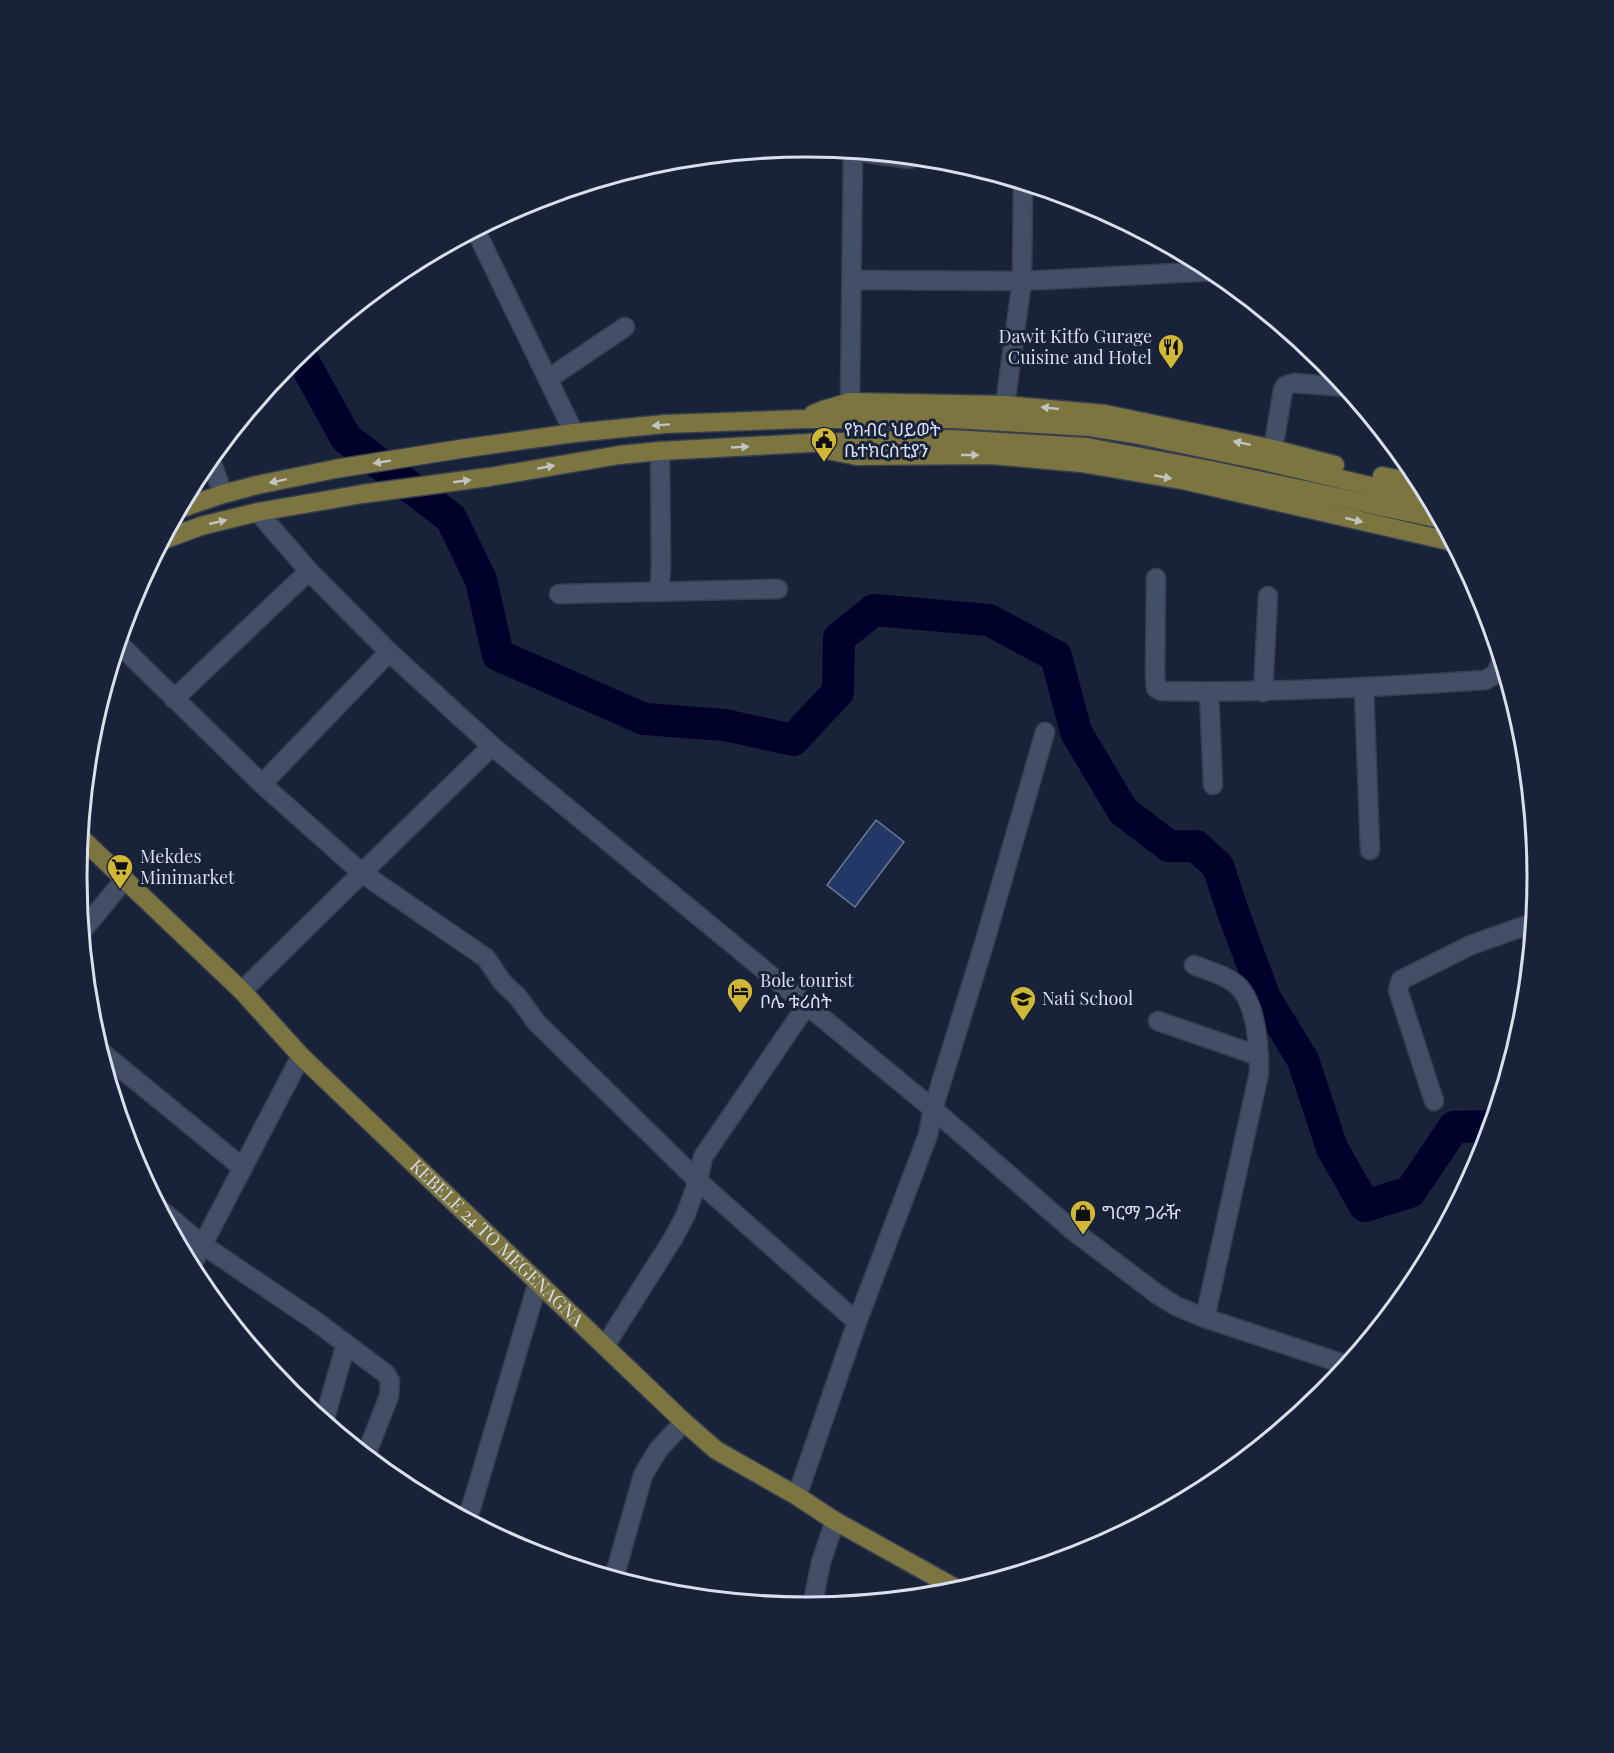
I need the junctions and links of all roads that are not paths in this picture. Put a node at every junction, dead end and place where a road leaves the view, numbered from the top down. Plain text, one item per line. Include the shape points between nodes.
1 (853, 158) edge
2 (1023, 190) edge
3 (479, 236) edge
4 (1194, 270) edge
5 (852, 280) junction
6 (1022, 280) junction
7 (625, 327) dead end
8 (548, 379) junction
9 (1333, 386) edge
10 (850, 402) junction
11 (1005, 405) junction
12 (803, 419) junction
13 (574, 434) junction
14 (808, 443) junction
15 (1273, 449) junction
16 (660, 451) junction
17 (423, 455) junction
18 (214, 468) edge
19 (1409, 481) edge
20 (429, 485) junction
21 (223, 494) junction
22 (1419, 498) edge
23 (190, 505) edge
24 (258, 512) junction
25 (1432, 517) edge
26 (172, 537) edge
27 (1444, 540) edge
28 (309, 571) junction
29 (1156, 578) dead end
30 (778, 589) dead end
31 (659, 592) junction
32 (559, 594) dead end
33 (1268, 596) dead end
34 (124, 649) edge
35 (389, 652) junction
36 (1497, 672) edge
37 (1364, 688) junction
38 (1209, 692) junction
39 (1263, 692) junction
40 (174, 699) junction
41 (1045, 732) dead end
42 (492, 746) junction
43 (262, 784) junction
44 (1213, 784) dead end
45 (88, 845) edge
46 (1370, 850) dead end
47 (362, 873) junction
48 (125, 879) junction
49 (89, 922) edge
50 (1525, 926) edge
51 (1194, 965) dead end
52 (242, 991) junction
53 (807, 1005) junction
54 (1158, 1021) dead end
55 (301, 1056) junction
56 (1259, 1056) junction
57 (111, 1060) edge
58 (1434, 1101) dead end
59 (933, 1109) junction
60 (243, 1168) junction
61 (698, 1181) junction
62 (175, 1222) edge
63 (203, 1245) junction
64 (196, 1258) edge
65 (538, 1282) junction
66 (1205, 1318) junction
67 (857, 1322) junction
68 (346, 1344) junction
69 (605, 1346) junction
70 (1338, 1362) edge
71 (326, 1413) edge
72 (684, 1422) junction
73 (369, 1448) edge
74 (797, 1496) junction
75 (469, 1511) edge
76 (835, 1521) junction
77 (616, 1570) edge
78 (947, 1583) edge
79 (814, 1597) edge

1 - 5 street
2 - 6 street
3 - 8 street
4 - 6 street
5 - 6 street
5 - 10 street
6 - 11 street
7 - 8 street
8 - 13 street
9 - 15 street via 1294,382 1285,386
10 - 11 main road
10 - 12 main road
15 -> 11 main road via 1105,414
12 -> 13 main road via 664,424
12 - 22 main road via 952,419 1090,427 1268,462
13 - 17 main road
16 -> 14 main road
14 - 25 main road via 951,439 1087,447
14 -> 27 main road via 857,456 991,455 1081,463 1186,482
15 - 19 main road
20 -> 16 main road
16 - 31 street
17 - 20 main road
17 -> 21 main road via 335,469
18 - 21 street
20 - 24 main road
21 - 23 main road
26 -> 24 main road
24 - 28 street
28 - 35 street
28 - 40 street
29 - 38 street via 1156,688 1161,692
30 - 31 street
31 - 32 street
33 - 39 street
34 - 40 street
35 - 42 street
35 - 43 street
36 - 37 street via 1485,680
37 - 39 street
37 - 46 street
38 - 39 street
38 - 44 street
40 - 43 street
41 - 59 street
42 - 47 street
42 - 53 street
43 - 47 street
45 - 48 main road, KEBELE 24 TO MEGENAGNA
47 - 52 street
47 - 61 street via 486,958 536,1022
48 - 49 street
48 - 52 main road, KEBELE 24 TO MEGENAGNA
50 - 58 street via 1471,945 1401,980 1398,990
51 - 56 street via 1233,982 1243,993 1254,1017
52 - 55 main road, KEBELE 24 TO MEGENAGNA
53 - 59 street
53 - 61 street via 703,1157
54 - 56 street
55 - 60 street
55 - 65 main road, KEBELE 24 TO MEGENAGNA
56 - 66 street via 1259,1073
57 - 60 street
59 - 66 street via 1071,1229 1157,1294
59 - 67 street via 928,1135
60 - 63 street
61 - 67 street
61 - 69 street via 674,1237
62 - 63 street
63 - 64 street
63 - 68 street
65 - 69 main road, KEBELE 24 TO MEGENAGNA
65 - 75 street
66 - 70 street
67 - 74 street
68 - 71 street
68 - 73 street via 390,1381
69 - 72 main road, KEBELE 24 TO MEGENAGNA
72 - 74 main road, KEBELE 24 TO MEGENAGNA via 716,1450
72 - 77 street via 658,1450 643,1475
74 - 76 main road, KEBELE 24 TO MEGENAGNA
76 - 78 main road, KEBELE 24 TO MEGENAGNA
76 - 79 street

